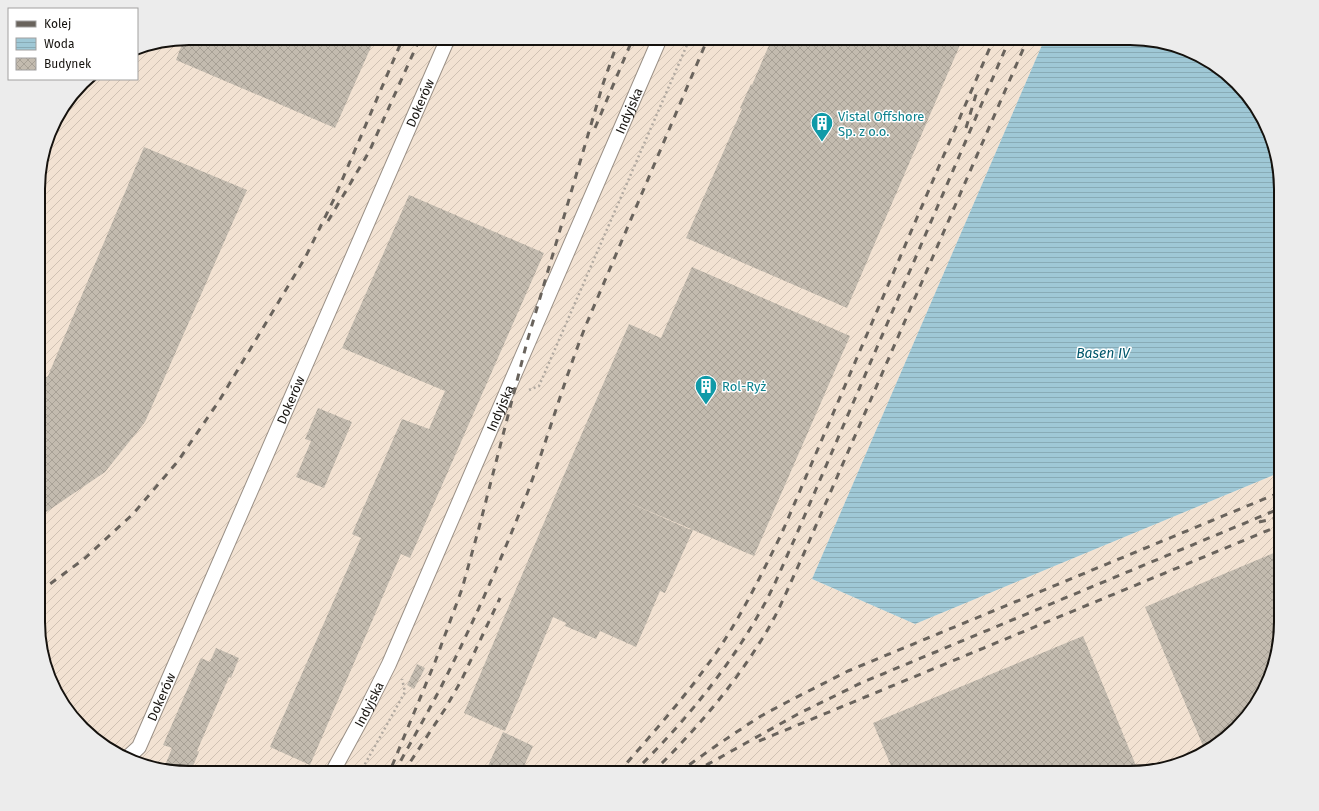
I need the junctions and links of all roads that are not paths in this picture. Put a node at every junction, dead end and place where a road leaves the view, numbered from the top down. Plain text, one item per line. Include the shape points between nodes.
1 (445, 45) edge
2 (657, 45) edge
3 (132, 754) edge
4 (336, 766) edge

1 - 3 lane, Dokerów via 139,747
2 - 4 lane, Indyjska via 389,664

